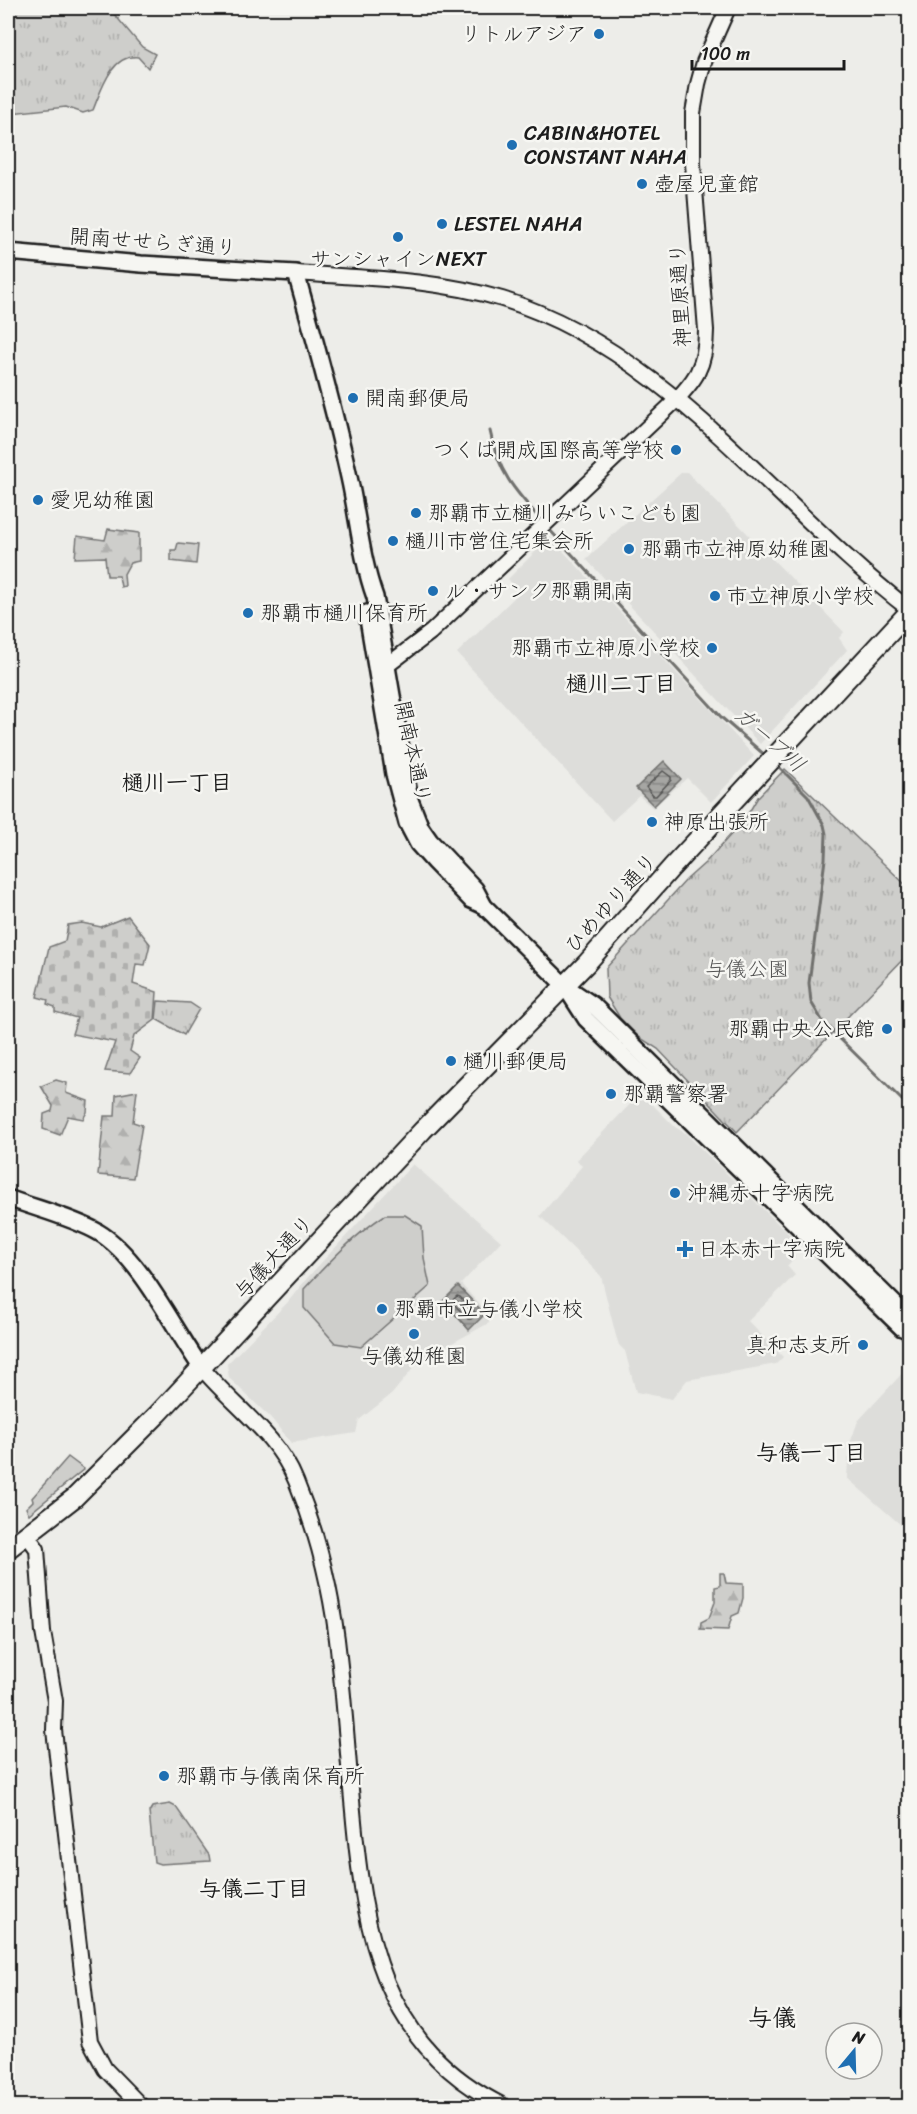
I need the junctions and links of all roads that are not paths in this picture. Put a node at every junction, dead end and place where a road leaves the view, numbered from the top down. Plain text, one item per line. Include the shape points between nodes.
1 (728, 8) edge
2 (8, 252) edge
3 (296, 273) junction
4 (676, 400) junction
5 (909, 610) edge
6 (382, 670) junction
7 (565, 986) junction
8 (8, 1198) edge
9 (909, 1319) edge
10 (909, 1331) edge
11 (201, 1367) junction
12 (27, 1535) junction
13 (8, 1549) edge
14 (141, 2106) edge
15 (504, 2106) edge

1 - 4 street, 神里原通り via 704,62 693,113 705,352 698,374
2 - 3 main road, 開南せせらぎ通り
3 - 4 street via 399,279 504,300 585,336 633,366
3 - 6 main road, 開南本通り via 350,478 367,574 375,597
4 - 5 street
4 - 6 street, 神里原通り via 431,632
5 - 7 highway, ひめゆり通り
6 - 7 main road, 開南本通り via 405,776 416,815 430,841 475,889 484,906
7 - 9 main road via 593,1005
7 - 10 main road via 586,1019 857,1285
7 - 11 highway, 与儀大通り
8 - 11 main road via 84,1226 112,1242 136,1267
11 - 12 highway, 与儀大通り via 96,1477
11 - 15 street via 267,1435 286,1461 321,1558 338,1649 358,1865 371,1936 388,1988 410,2027 434,2055 472,2088
12 - 13 highway, 与儀大通り
12 - 14 street via 37,1549 90,2041 109,2074

